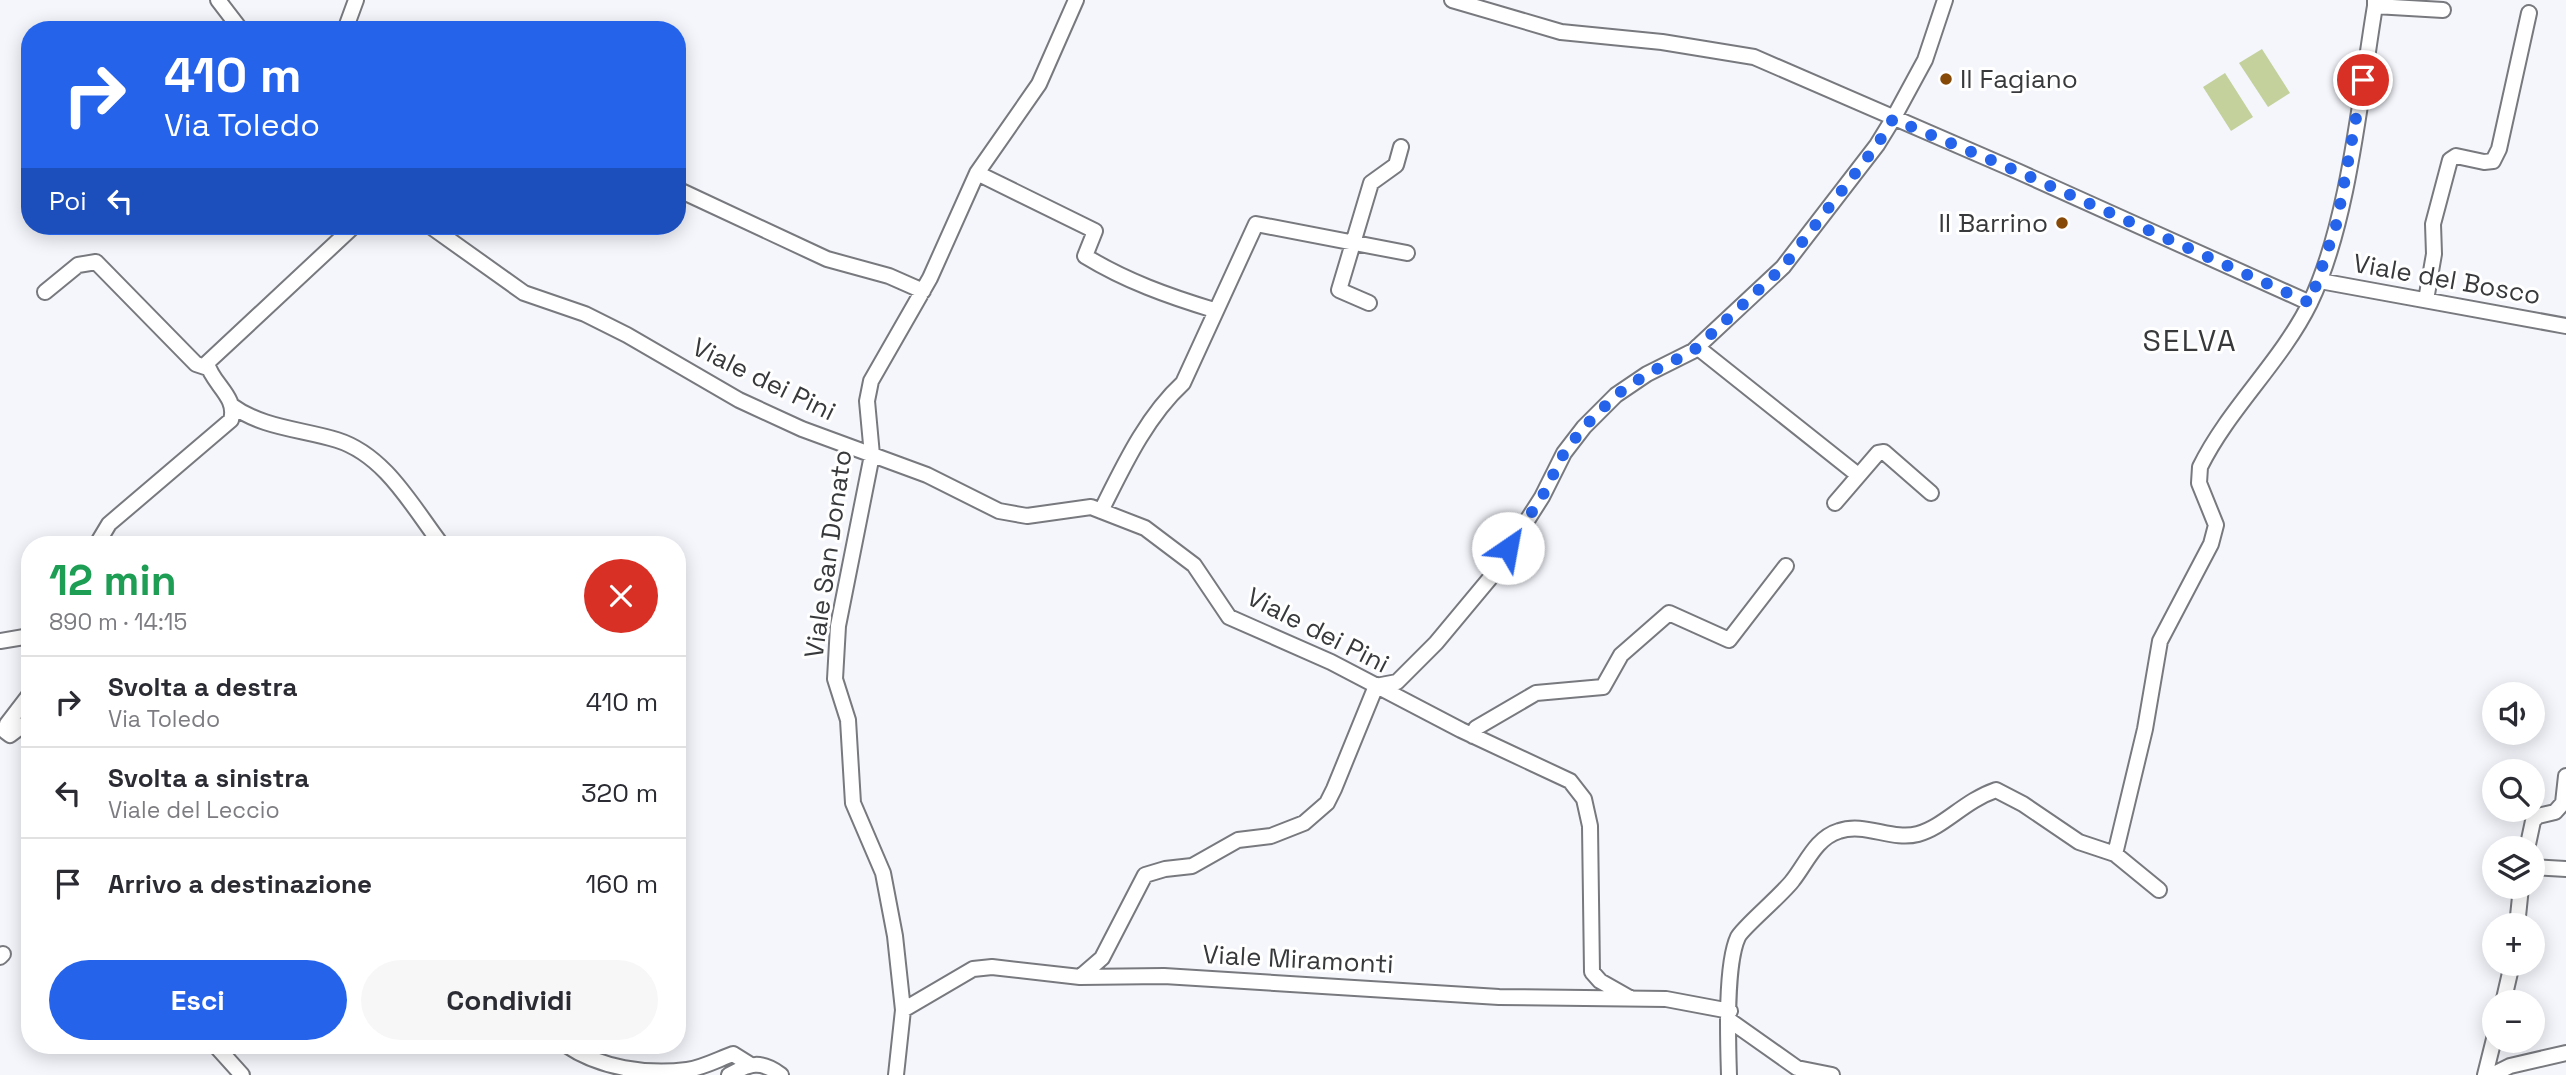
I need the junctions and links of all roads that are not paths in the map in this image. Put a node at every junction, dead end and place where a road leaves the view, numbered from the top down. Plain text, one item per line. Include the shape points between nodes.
1 (218, 0) edge
2 (356, 0) edge
3 (1076, 0) edge
4 (1452, 0) edge
5 (1945, 0) edge
6 (2375, 3) edge
7 (2444, 10) dead end
8 (2529, 13) dead end
9 (234, 21) edge
10 (348, 21) edge
11 (1893, 119) junction
12 (1401, 147) dead end
13 (977, 173) junction
14 (686, 194) edge
15 (344, 235) edge
16 (443, 235) edge
17 (1353, 243) junction
18 (1407, 253) dead end
19 (2319, 281) junction
20 (923, 291) junction
21 (45, 292) dead end
22 (2426, 300) junction
23 (1369, 303) dead end
24 (2310, 303) junction
25 (1214, 310) junction
26 (2566, 326) edge
27 (1697, 347) junction
28 (208, 368) junction
29 (231, 405) junction
30 (872, 455) junction
31 (1858, 475) junction
32 (1931, 493) dead end
33 (1835, 503) dead end
34 (1101, 511) junction
35 (102, 536) edge
36 (435, 536) edge
37 (1786, 566) dead end
38 (21, 638) edge
39 (0, 641) edge
40 (1376, 686) junction
41 (21, 706) edge
42 (21, 727) edge
43 (1473, 736) junction
44 (2566, 776) edge
45 (2530, 836) edge
46 (2115, 854) junction
47 (2545, 868) edge
48 (2566, 869) edge
49 (2160, 890) dead end
50 (1080, 977) junction
51 (1630, 998) junction
52 (1730, 1009) junction
53 (903, 1010) junction
54 (2490, 1053) edge
55 (2566, 1053) edge
56 (223, 1054) edge
57 (586, 1054) edge
58 (749, 1064) junction
59 (242, 1075) edge
60 (729, 1075) edge
61 (780, 1075) edge
62 (896, 1075) edge
63 (1729, 1075) edge
64 (1832, 1075) edge
65 (2485, 1075) edge
66 (2492, 1075) edge

1 - 9 street
2 - 10 street
3 - 13 street, Viale San Donato via 1039,84
4 - 11 street via 1561,32 1662,41 1754,57
5 - 11 street via 1925,60
6 - 7 street
6 - 19 street via 2337,222
8 - 22 street via 2493,161 2456,156 2450,160 2433,224 2434,254
11 - 24 street
11 - 27 street via 1783,267
12 - 17 street via 1396,165 1371,183
13 - 20 street, Viale San Donato
13 - 25 street via 1095,231 1085,256 1107,270
14 - 20 street via 827,259
15 - 28 street via 207,363
16 - 30 street, Viale dei Pini via 524,293 585,314 739,400
17 - 18 street
17 - 23 street via 1339,290
17 - 25 street via 1256,224
19 - 22 street, Viale del Bosco
19 - 24 street
20 - 30 street, Viale San Donato via 871,381 867,411
21 - 28 street via 78,265 96,262 196,364
22 - 26 street, Viale del Bosco
24 - 46 street via 2200,467 2199,483 2216,525 2211,544 2160,641 2145,729
25 - 34 street via 1183,383 1169,395 1125,462
27 - 31 street
27 - 40 street via 1616,395 1584,427 1491,577 1397,682
28 - 29 street
29 - 35 street via 231,420 109,524
29 - 36 street via 258,421 339,440 361,452 386,472
30 - 34 street, Viale dei Pini via 927,475 999,511 1027,516 1091,507
30 - 53 street, Viale San Donato via 838,626 835,679 848,720 853,803 883,873
31 - 32 street via 1884,452
31 - 33 street
34 - 40 street, Viale dei Pini via 1145,528 1194,565 1229,617
37 - 43 street via 1729,640 1669,613 1621,655 1603,687 1536,693 1476,728
38 - 39 street
40 - 43 street, Viale dei Pini
40 - 50 street via 1334,789 1313,817 1271,836 1238,840 1192,866 1145,876 1102,958
41 - 42 street via 6,732 10,735
43 - 51 street, Viale dei Pini via 1553,771 1570,781 1584,799 1590,826 1592,972
44 - 45 street via 2563,803 2555,812 2538,816
46 - 49 street
46 - 52 street via 2080,842 1996,790 1974,798 1934,828 1915,835 1853,827 1836,832 1818,843 1786,890 1738,936
47 - 48 street
50 - 51 street, Viale Miramonti via 1164,976 1499,997
50 - 53 street, Viale Miramonti via 973,969
51 - 52 street, Viale Miramonti
52 - 63 street
52 - 64 street via 1797,1068
53 - 62 street, Viale San Donato
54 - 65 street
55 - 66 street
56 - 59 street
57 - 58 street via 614,1067 642,1071 688,1070 733,1054
58 - 60 street
58 - 61 street via 770,1067

